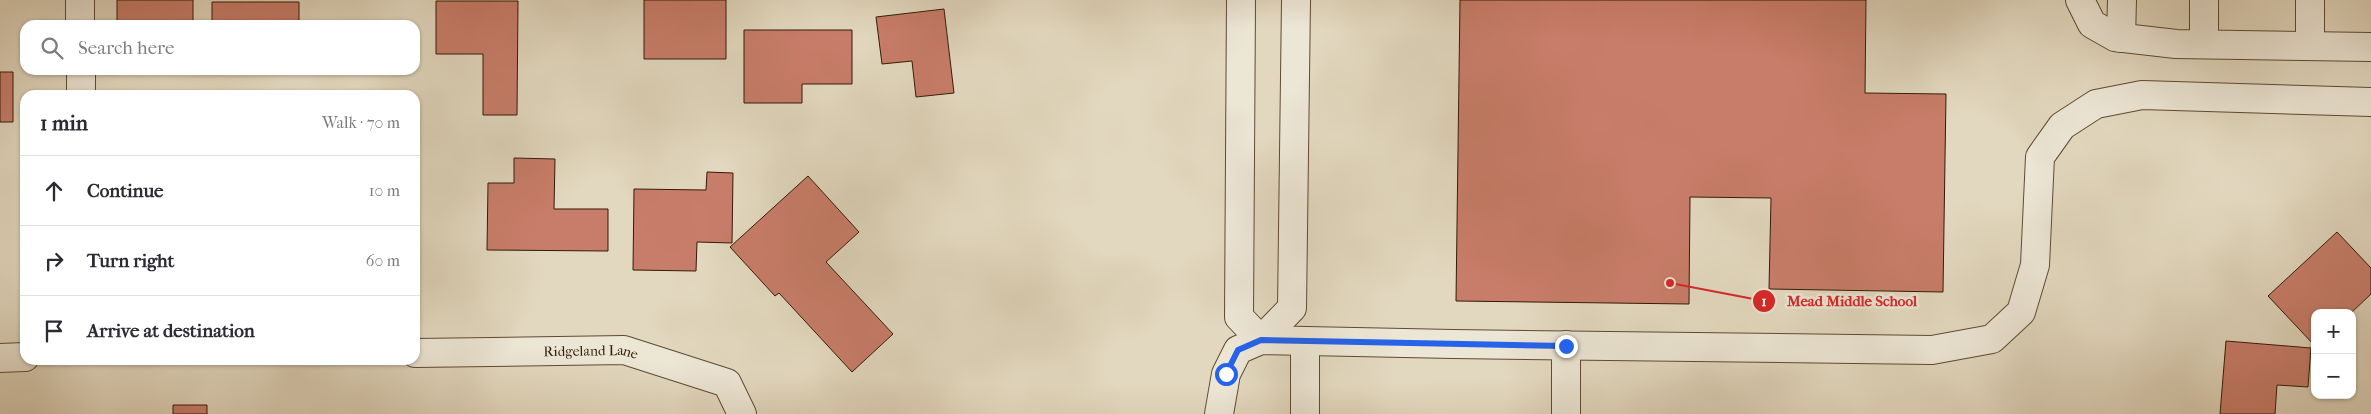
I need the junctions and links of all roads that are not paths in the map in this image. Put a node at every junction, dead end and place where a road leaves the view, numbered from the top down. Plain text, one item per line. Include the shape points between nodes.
1 (80, 0) edge
2 (1241, 0) edge
3 (1296, 0) edge
4 (2080, 0) edge
5 (2122, 0) edge
6 (2204, 0) edge
7 (2310, 0) edge
8 (80, 20) edge
9 (2121, 38) junction
10 (2204, 44) junction
11 (2310, 46) junction
12 (2371, 47) edge
13 (80, 75) edge
14 (81, 90) edge
15 (2371, 102) edge
16 (1261, 340) junction
17 (1305, 341) junction
18 (1566, 346) junction
19 (420, 353) edge
20 (20, 357) edge
21 (0, 358) edge
22 (742, 414) edge
23 (1219, 414) edge
24 (1305, 414) edge
25 (1566, 414) edge

1 - 8 street
2 - 16 street via 1239,317
3 - 16 street via 1292,308
4 - 9 street via 2092,24
5 - 9 street
6 - 10 street
7 - 11 street
9 - 10 street
10 - 11 street
11 - 12 street
13 - 14 street
15 - 18 street via 2142,95 2096,104 2062,126 2040,157 2035,266 2021,312 1992,339 1932,350
16 - 17 street
16 - 23 street via 1238,350 1226,374
17 - 18 street
17 - 24 street
18 - 25 street
19 - 22 street, Ridgeland Lane via 624,350 727,382
20 - 21 street

